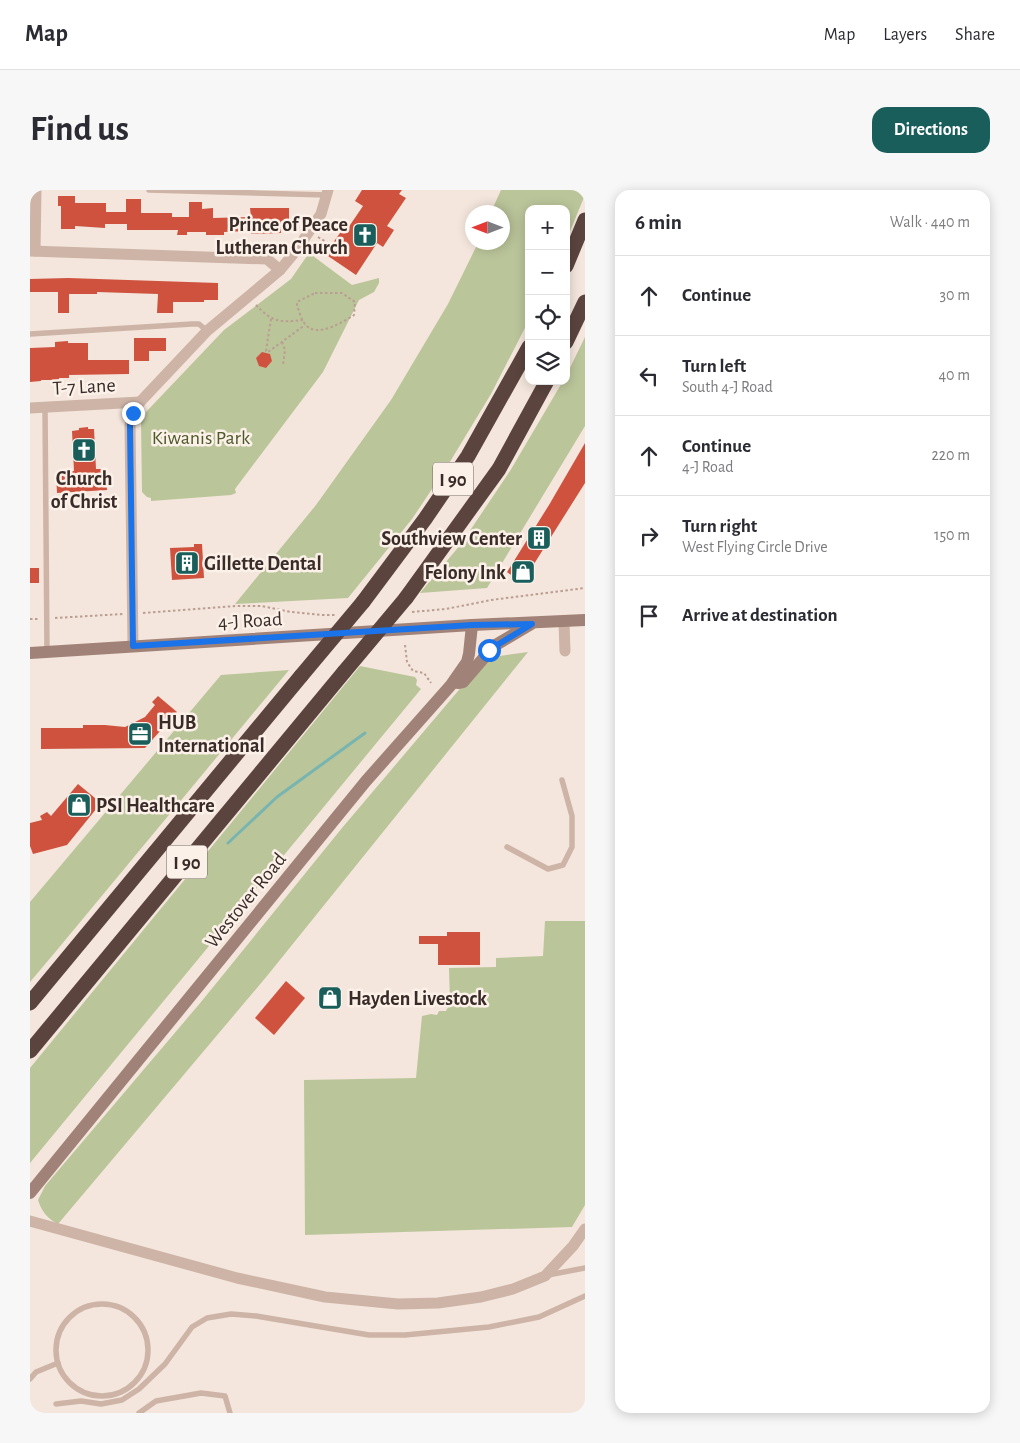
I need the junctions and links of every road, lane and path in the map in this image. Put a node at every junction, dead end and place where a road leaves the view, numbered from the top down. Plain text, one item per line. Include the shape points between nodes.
1 (36, 190) edge
2 (149, 190) edge
3 (328, 193) edge
4 (585, 220) edge
5 (318, 237) dead end
6 (332, 245) dead end
7 (33, 251) edge
8 (570, 256) edge
9 (280, 270) junction
10 (585, 302) edge
11 (256, 305) dead end
12 (271, 319) junction
13 (303, 320) junction
14 (305, 325) junction
15 (207, 331) junction
16 (30, 334) edge
17 (567, 340) edge
18 (282, 342) junction
19 (525, 354) edge
20 (283, 365) dead end
21 (545, 385) edge
22 (140, 402) junction
23 (45, 407) junction
24 (30, 408) edge
25 (122, 614) dead end
26 (41, 618) dead end
27 (50, 618) dead end
28 (30, 619) edge
29 (585, 620) edge
30 (564, 622) junction
31 (532, 624) junction
32 (472, 625) junction
33 (405, 645) dead end
34 (133, 646) junction
35 (46, 652) junction
36 (565, 652) dead end
37 (30, 653) edge
38 (431, 683) dead end
39 (451, 685) junction
40 (562, 780) dead end
41 (507, 848) dead end
42 (30, 1003) edge
43 (30, 1051) edge
44 (30, 1192) edge
45 (30, 1221) edge
46 (585, 1229) edge
47 (585, 1268) edge
48 (545, 1276) junction
49 (585, 1296) edge
50 (58, 1363) junction
51 (30, 1379) edge
52 (56, 1404) dead end
53 (139, 1413) edge
54 (230, 1413) edge

1 - 7 street
2 - 3 lane
3 - 9 street via 321,214
4 - 8 highway
5 - 6 path
7 - 9 street via 267,259
9 - 15 street
10 - 17 highway
11 - 12 path
12 - 13 path via 281,322
12 - 18 path via 266,351
13 - 14 path
13 - 14 path via 298,302 315,293 342,293 355,302 354,315 332,328 317,330
14 - 18 path
15 - 16 lane via 199,324 192,324
15 - 22 street
18 - 20 path via 285,350
19 - 42 highway, I 90, bridge via 468,456 363,602
21 - 43 highway, I 90, bridge via 499,469 406,598
22 - 23 street, T-7 Lane
22 - 34 street via 130,425
23 - 24 street, T-7 Lane
23 - 35 lane
25 - 27 path
26 - 28 path
29 - 30 street, 4-J Road
30 - 31 street, 4-J Road
30 - 36 street
31 - 32 street, 4-J Road
31 - 39 street via 494,646 463,682
32 - 34 street, 4-J Road
32 - 39 street, Westover Road via 469,654
33 - 38 path via 407,662 413,671 424,673
34 - 35 street, 4-J Road
35 - 37 street, 4-J Road
39 - 44 street, Westover Road via 366,782
40 - 41 lane via 572,816 572,847 563,865 548,869
45 - 48 street via 237,1278 359,1301 438,1303 513,1289
46 - 48 street
47 - 48 lane
49 - 52 lane via 539,1316 489,1327 405,1335 369,1335 256,1316 231,1314 207,1318 192,1327 165,1364 122,1400 101,1404 81,1401
50 - 50 lane via 56,1348 66,1321 91,1305 106,1304 133,1316 147,1342 147,1358 142,1372 120,1393 89,1395 64,1377
50 - 51 lane via 36,1372
53 - 54 lane via 156,1400 201,1393 226,1396

